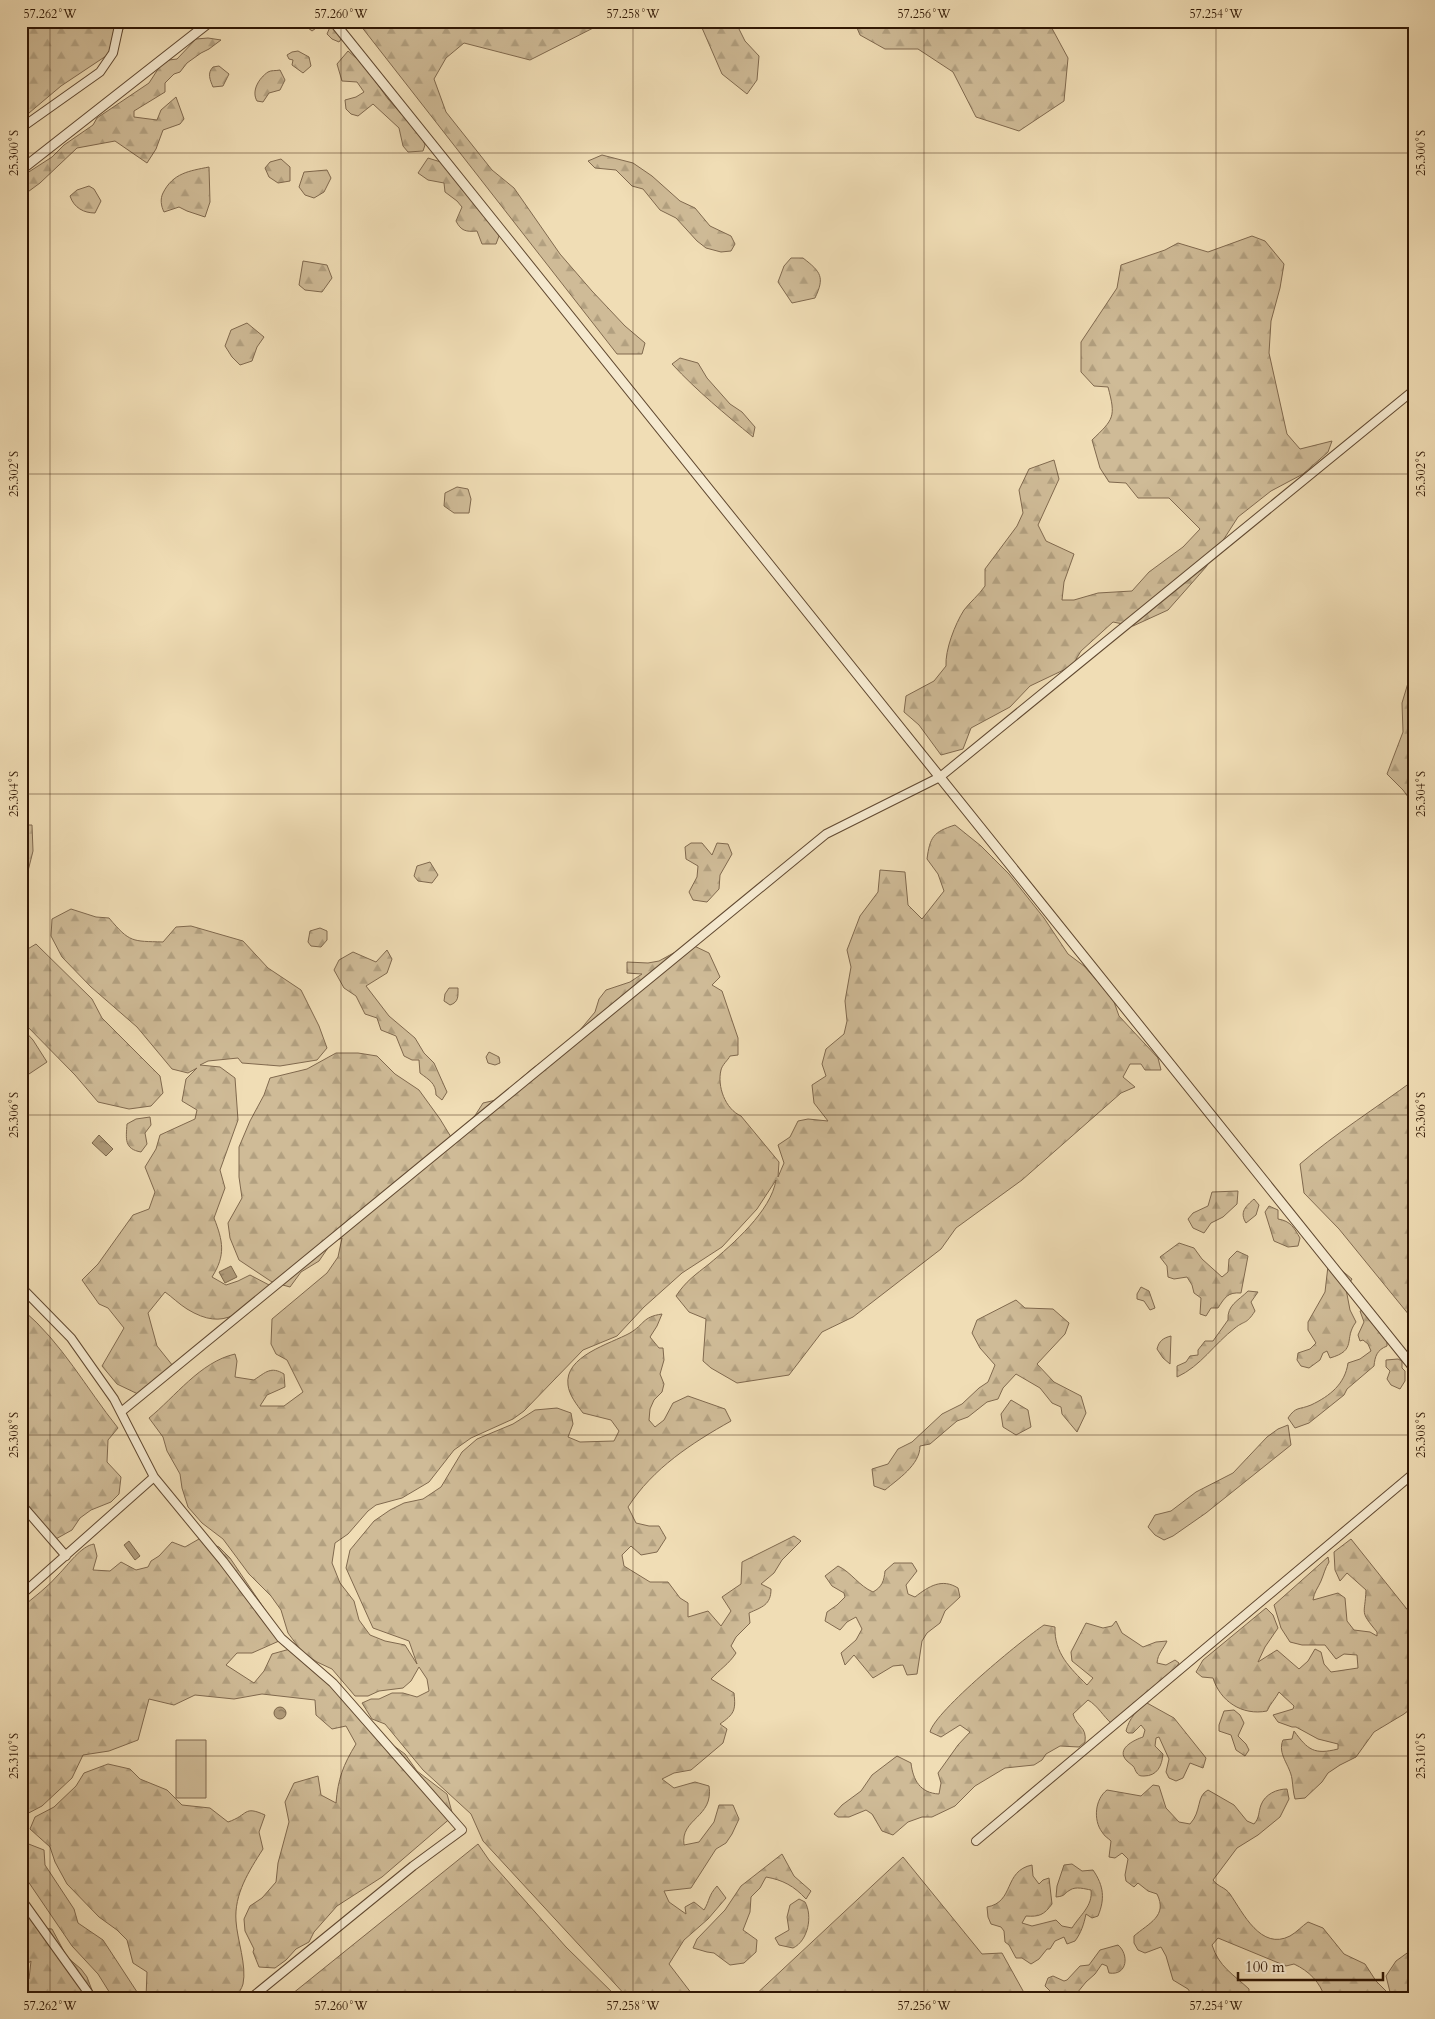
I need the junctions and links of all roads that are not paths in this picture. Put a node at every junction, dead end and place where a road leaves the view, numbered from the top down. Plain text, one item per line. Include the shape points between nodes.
1 (120, 21) edge
2 (211, 21) edge
3 (333, 21) edge
4 (21, 128) edge
5 (21, 170) edge
6 (1414, 390) edge
7 (940, 777) junction
8 (21, 1287) edge
9 (1414, 1368) edge
10 (121, 1412) junction
11 (1414, 1473) edge
12 (154, 1477) junction
13 (21, 1504) edge
14 (66, 1556) junction
15 (21, 1596) edge
16 (976, 1841) dead end
17 (21, 1900) edge
18 (92, 1998) edge
19 (251, 1998) edge

1 - 4 street via 113,53 100,72
2 - 5 street
3 - 7 street
6 - 7 street
7 - 9 street
7 - 10 street via 826,834
8 - 10 street via 71,1338
10 - 12 street
11 - 16 street
12 - 14 street
12 - 19 street via 224,1561 281,1638 333,1683 462,1830
13 - 14 street
14 - 15 street
17 - 18 street

